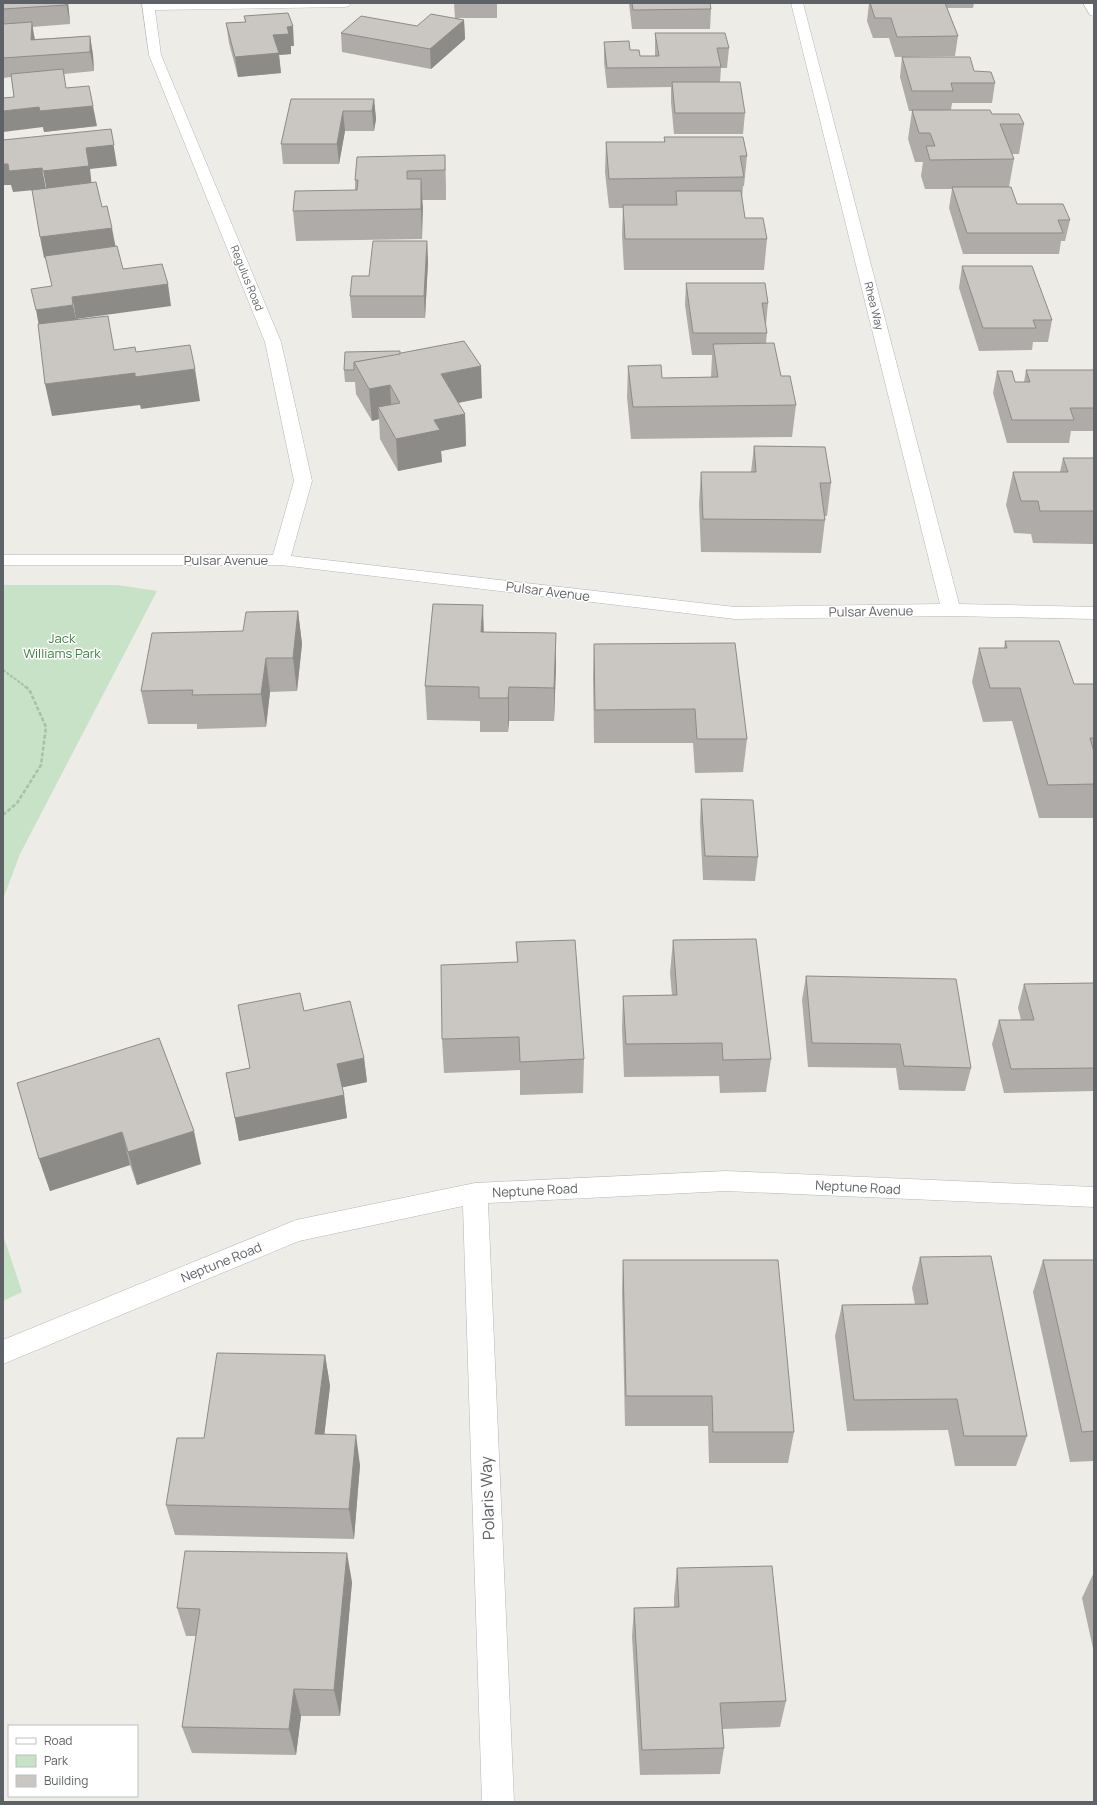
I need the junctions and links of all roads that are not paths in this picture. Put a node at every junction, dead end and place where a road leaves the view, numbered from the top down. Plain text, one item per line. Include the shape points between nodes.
1 (345, 3) edge
2 (797, 3) edge
3 (1089, 3) edge
4 (148, 5) edge
5 (1094, 12) edge
6 (3, 560) edge
7 (282, 560) junction
8 (951, 610) junction
9 (1094, 612) edge
10 (475, 1193) junction
11 (1094, 1197) edge
12 (3, 1352) edge
13 (498, 1802) edge

1 - 4 street
2 - 8 street, Rhea Way
3 - 5 street
4 - 7 street, Regulus Road via 155,55 273,342 303,481
6 - 7 street, Pulsar Avenue
7 - 8 street, Pulsar Avenue via 735,613
8 - 9 street, Pulsar Avenue
10 - 11 street, Neptune Road via 726,1181
10 - 12 street, Neptune Road via 296,1232
10 - 13 street, Polaris Way

